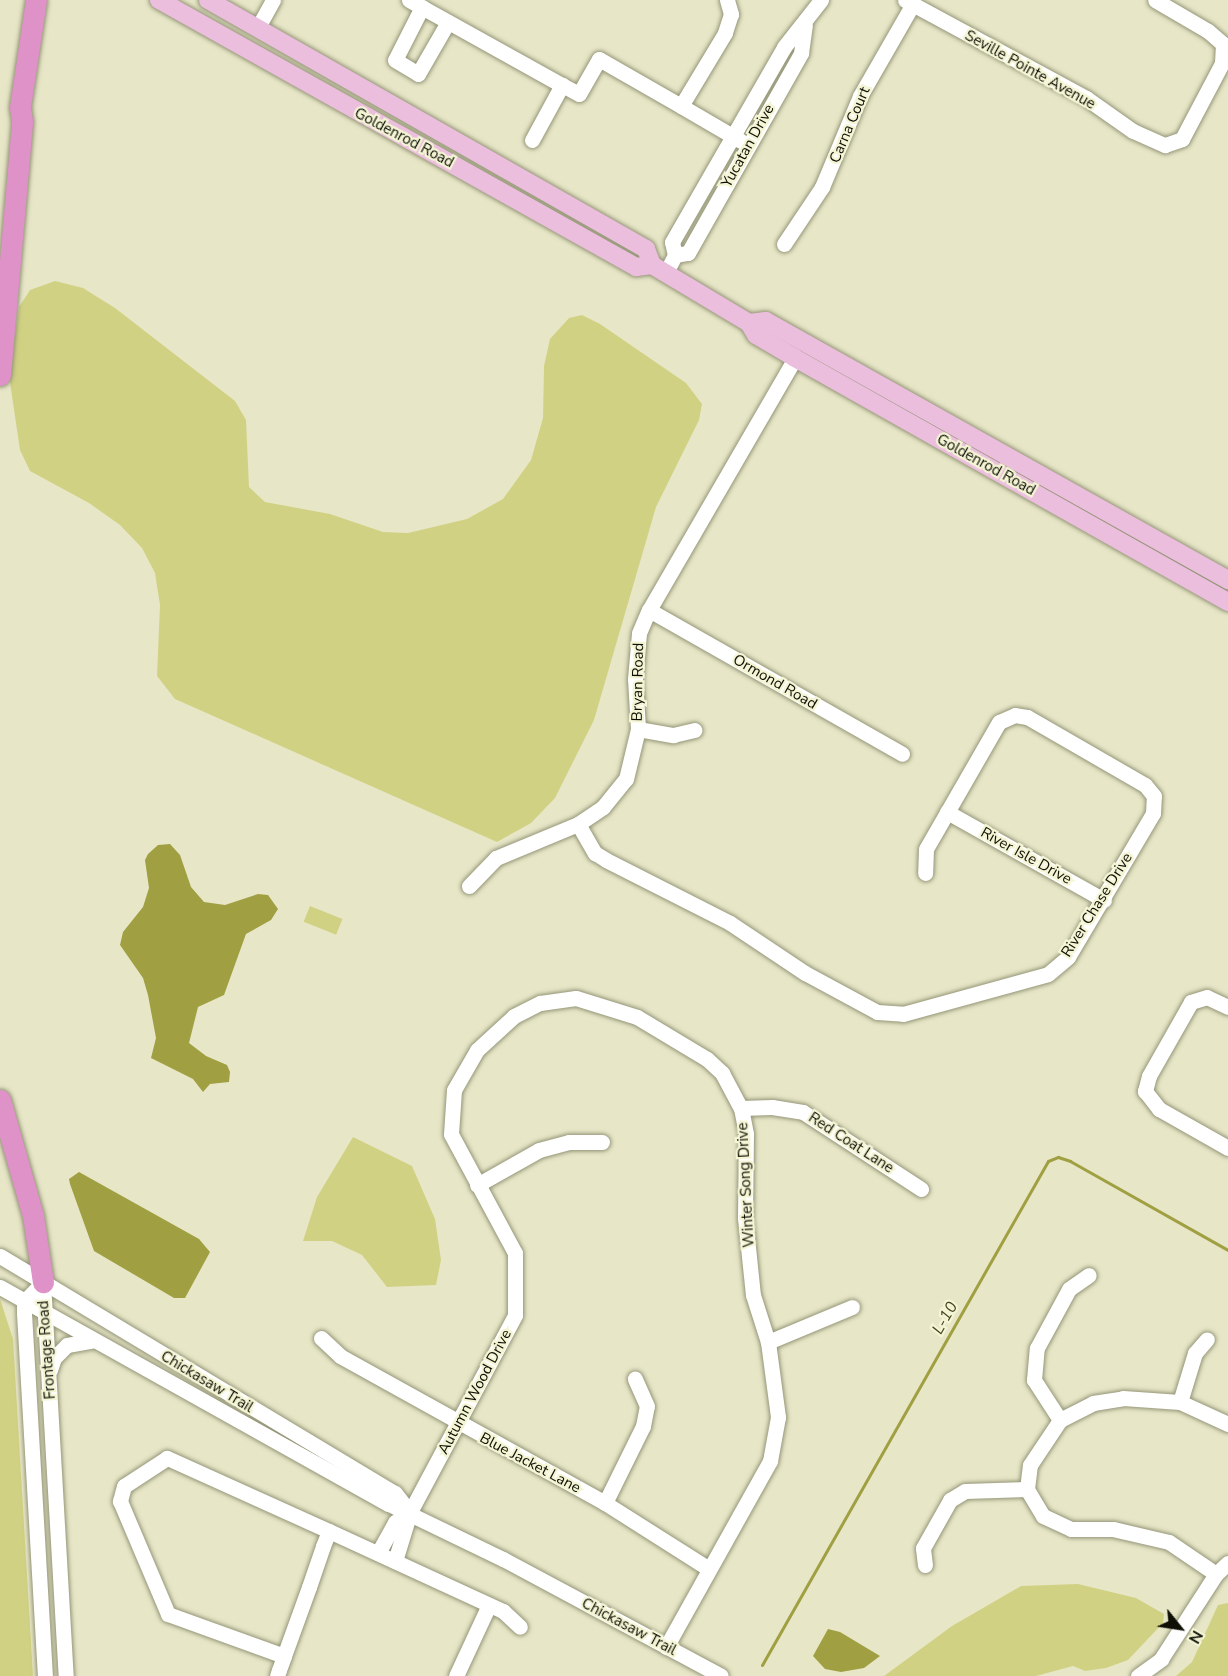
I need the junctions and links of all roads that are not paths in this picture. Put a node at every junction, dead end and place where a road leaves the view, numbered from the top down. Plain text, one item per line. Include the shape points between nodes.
1 (36, 0) edge
2 (44, 0) edge
3 (159, 0) edge
4 (208, 0) edge
5 (273, 0) edge
6 (727, 0) edge
7 (821, 0) edge
8 (1155, 0) edge
9 (909, 2) edge
10 (416, 4) edge
11 (448, 21) junction
12 (805, 25) junction
13 (258, 27) junction
14 (213, 31) junction
15 (246, 49) junction
16 (295, 51) junction
17 (562, 85) junction
18 (681, 106) junction
19 (22, 121) junction
20 (733, 136) junction
21 (532, 140) dead end
22 (749, 145) junction
23 (784, 244) dead end
24 (675, 255) junction
25 (659, 270) junction
26 (749, 323) junction
27 (767, 342) junction
28 (830, 357) junction
29 (795, 358) junction
30 (0, 375) edge
31 (992, 448) junction
32 (964, 454) junction
33 (1017, 462) junction
34 (991, 469) junction
35 (1228, 580) edge
36 (1228, 589) edge
37 (1206, 590) junction
38 (1228, 602) edge
39 (649, 610) junction
40 (638, 729) junction
41 (694, 730) dead end
42 (902, 754) dead end
43 (947, 812) junction
44 (578, 824) junction
45 (925, 873) dead end
46 (469, 886) dead end
47 (1104, 900) junction
48 (1228, 1007) edge
49 (514, 1016) joint
50 (0, 1100) edge
51 (741, 1108) junction
52 (602, 1142) dead end
53 (1228, 1148) edge
54 (477, 1185) junction
55 (921, 1189) dead end
56 (1, 1256) edge
57 (1089, 1275) dead end
58 (43, 1282) junction
59 (1, 1288) edge
60 (24, 1302) junction
61 (852, 1307) dead end
62 (44, 1312) junction
63 (321, 1338) dead end
64 (1207, 1339) dead end
65 (94, 1340) junction
66 (768, 1342) junction
67 (49, 1373) junction
68 (635, 1379) dead end
69 (1180, 1402) junction
70 (1060, 1420) junction
71 (458, 1424) junction
72 (1228, 1425) edge
73 (1027, 1489) junction
74 (605, 1503) junction
75 (410, 1512) junction
76 (329, 1531) junction
77 (378, 1553) junction
78 (394, 1561) junction
79 (1228, 1563) edge
80 (925, 1565) dead end
81 (709, 1569) junction
82 (1216, 1574) junction
83 (489, 1605) junction
84 (520, 1627) dead end
85 (666, 1647) junction
86 (284, 1656) junction
87 (45, 1676) edge
88 (66, 1676) edge
89 (277, 1676) edge
90 (456, 1676) edge
91 (721, 1676) edge
92 (1138, 1676) edge

1 - 19 highway via 20,107
2 - 19 highway
3 - 14 main road, Goldenrod Road
4 - 13 main road, Goldenrod Road
5 - 13 street
6 - 18 street via 731,14 725,33
7 - 12 street, Yucatan Drive
8 - 9 street, Seville Pointe Avenue via 1223,44 1222,63 1182,139 1166,145 1133,131 1086,98
9 - 23 street, Carna Court via 860,96 822,187
10 - 11 street
10 - 11 street via 395,60 418,74
11 - 17 street
12 - 20 street, Yucatan Drive via 784,47
12 - 22 street, Yucatan Drive via 801,53
13 - 14 main road via 243,34
13 - 16 main road, Goldenrod Road
14 - 15 main road, Goldenrod Road
15 - 16 main road via 256,45 283,53
15 - 25 main road, Goldenrod Road via 636,267
16 - 25 main road, Goldenrod Road via 646,249
17 - 18 street via 579,94 599,59
17 - 21 street
18 - 20 street
19 - 30 highway
20 - 22 street
20 - 24 street, Yucatan Drive via 672,242
22 - 24 street, Yucatan Drive via 688,253
24 - 25 street, Yucatan Drive
25 - 26 main road, Goldenrod Road
26 - 27 main road, Goldenrod Road via 756,335
26 - 28 main road, Goldenrod Road via 766,321
27 - 28 main road via 783,339 817,359
27 - 29 main road, Goldenrod Road
28 - 31 main road, Goldenrod Road
29 - 32 main road, Goldenrod Road
29 - 39 street, Bryan Road
31 - 32 main road
31 - 33 main road, Goldenrod Road
32 - 34 main road, Goldenrod Road
33 - 34 main road
33 - 35 main road, Goldenrod Road
34 - 37 main road, Goldenrod Road
36 - 37 main road
37 - 38 main road, Goldenrod Road
39 - 40 street, Bryan Road via 636,649
39 - 42 street, Ormond Road
40 - 41 street via 673,735
40 - 44 street, Bryan Road via 626,778 603,807
43 - 45 street, River Chase Drive via 926,849
43 - 47 street, River Isle Drive
43 - 47 street, River Chase Drive via 999,722 1015,715 1028,717 1145,784 1154,796 1153,813
44 - 46 street, Bryan Road via 505,852 488,863
44 - 47 street, River Chase Drive via 595,853 606,860 730,923 805,973 877,1012 903,1014 1048,974 1068,957
48 - 53 street via 1207,997 1191,1002 1149,1076 1145,1091 1159,1109
49 - 51 street, Winter Song Drive via 540,1003 576,998 638,1017 722,1072
49 - 54 street, Autumn Wood Drive via 477,1050 454,1090 451,1134
50 - 58 highway via 33,1216
51 - 55 street, Red Coat Lane via 803,1112
51 - 66 street, Winter Song Drive via 746,1134 745,1218 753,1295
52 - 54 street via 569,1142 539,1150
54 - 71 street, Autumn Wood Drive via 515,1253 516,1304 501,1347
56 - 58 street, Chickasaw Trail
57 - 70 street via 1069,1289 1037,1348 1034,1380
58 - 60 street, Frontage Road
58 - 62 street, Frontage Road
58 - 75 street, Chickasaw Trail via 395,1493
59 - 60 street, Chickasaw Trail
60 - 62 street, Chickasaw Trail
60 - 87 street, Frontage Road
61 - 66 street
62 - 65 street, Chickasaw Trail
62 - 67 street, Frontage Road
63 - 71 street, Blue Jacket Lane via 340,1356
64 - 69 street via 1195,1353
65 - 67 street via 67,1345 54,1358
65 - 75 street, Chickasaw Trail via 389,1504
66 - 81 street, Winter Song Drive via 778,1417 770,1461
67 - 88 street, Frontage Road
68 - 74 street via 646,1406 643,1426
69 - 70 street via 1123,1398 1093,1403
69 - 72 street
70 - 73 street via 1030,1465
71 - 74 street, Blue Jacket Lane
71 - 75 street, Autumn Wood Drive
73 - 80 street via 965,1491 950,1500 923,1548
73 - 82 street via 1042,1516 1071,1529 1113,1529 1169,1542
74 - 81 street, Blue Jacket Lane
75 - 77 street via 395,1522
75 - 78 street
75 - 85 street, Chickasaw Trail
76 - 77 street
76 - 86 street
76 - 86 street via 167,1458 122,1489 123,1508 168,1614
77 - 78 street
78 - 83 street
79 - 82 street
81 - 85 street, Winter Song Drive
82 - 92 street via 1167,1651
83 - 84 street via 510,1615
83 - 90 street
85 - 91 street, Chickasaw Trail
86 - 89 street

